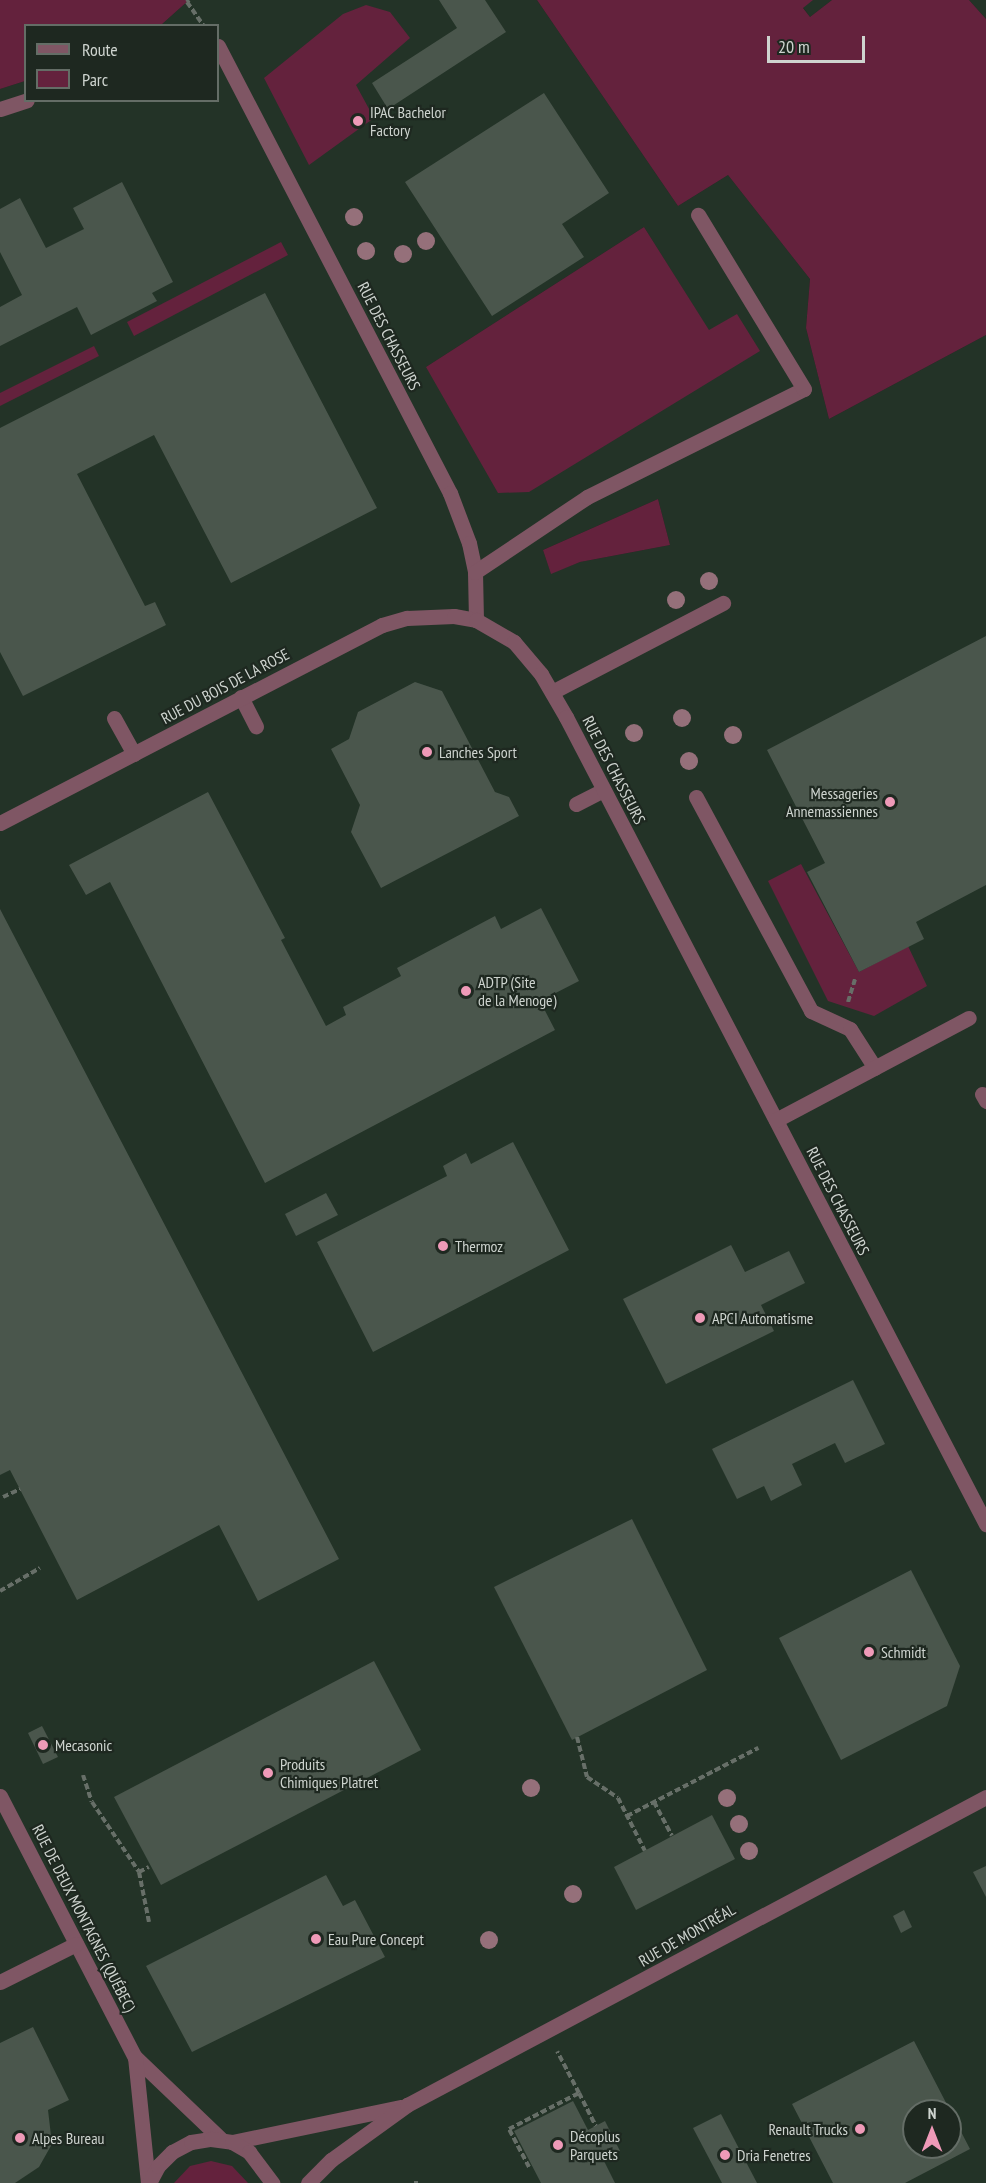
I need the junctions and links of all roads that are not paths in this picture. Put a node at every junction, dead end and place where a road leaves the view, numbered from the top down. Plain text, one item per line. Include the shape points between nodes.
1 (219, 48) edge
2 (24, 101) edge
3 (0, 110) edge
4 (698, 215) dead end
5 (475, 572) junction
6 (723, 603) dead end
7 (476, 620) junction
8 (552, 692) junction
9 (242, 697) junction
10 (114, 718) dead end
11 (256, 726) dead end
12 (134, 754) junction
13 (604, 790) junction
14 (696, 797) dead end
15 (576, 804) dead end
16 (0, 823) edge
17 (969, 1018) dead end
18 (875, 1068) junction
19 (776, 1120) junction
20 (986, 1524) edge
21 (0, 1796) edge
22 (986, 1797) edge
23 (76, 1944) junction
24 (0, 1982) edge
25 (135, 2057) junction
26 (407, 2106) junction
27 (227, 2141) junction
28 (148, 2183) edge
29 (273, 2183) edge
30 (308, 2183) edge

1 - 5 street, RUE DES CHASSEURS via 450,493 469,543
2 - 3 street
4 - 5 street via 804,389 587,496
5 - 7 street, RUE DES CHASSEURS
6 - 8 street
7 - 8 street, RUE DES CHASSEURS via 513,642
7 - 9 street, RUE DU BOIS DE LA ROSE via 430,616 382,625
8 - 13 street, RUE DES CHASSEURS
9 - 11 street
9 - 12 street, RUE DU BOIS DE LA ROSE
10 - 12 street
12 - 16 street, RUE DU BOIS DE LA ROSE
13 - 15 street
13 - 19 street, RUE DES CHASSEURS
14 - 18 street via 811,1011 850,1029
17 - 18 street
18 - 19 street
19 - 20 street, RUE DES CHASSEURS
21 - 23 street, RUE DE DEUX MONTAGNES (QUÉBEC)
22 - 26 street, RUE DE MONTRÉAL via 724,1933 658,1974
23 - 24 street
23 - 25 street, RUE DE DEUX MONTAGNES (QUÉBEC)
25 - 27 street, RUE DE DEUX MONTAGNES (QUÉBEC)
25 - 28 street, RUE DE DEUX MONTAGNES (QUÉBEC)
26 - 27 street, RUE DE MONTRÉAL
26 - 30 street, RUE DE MONTRÉAL via 331,2160
27 - 28 street, RUE DE MONTRÉAL via 201,2140 181,2146 158,2166
27 - 29 street, RUE DE DEUX MONTAGNES (QUÉBEC) via 257,2158

